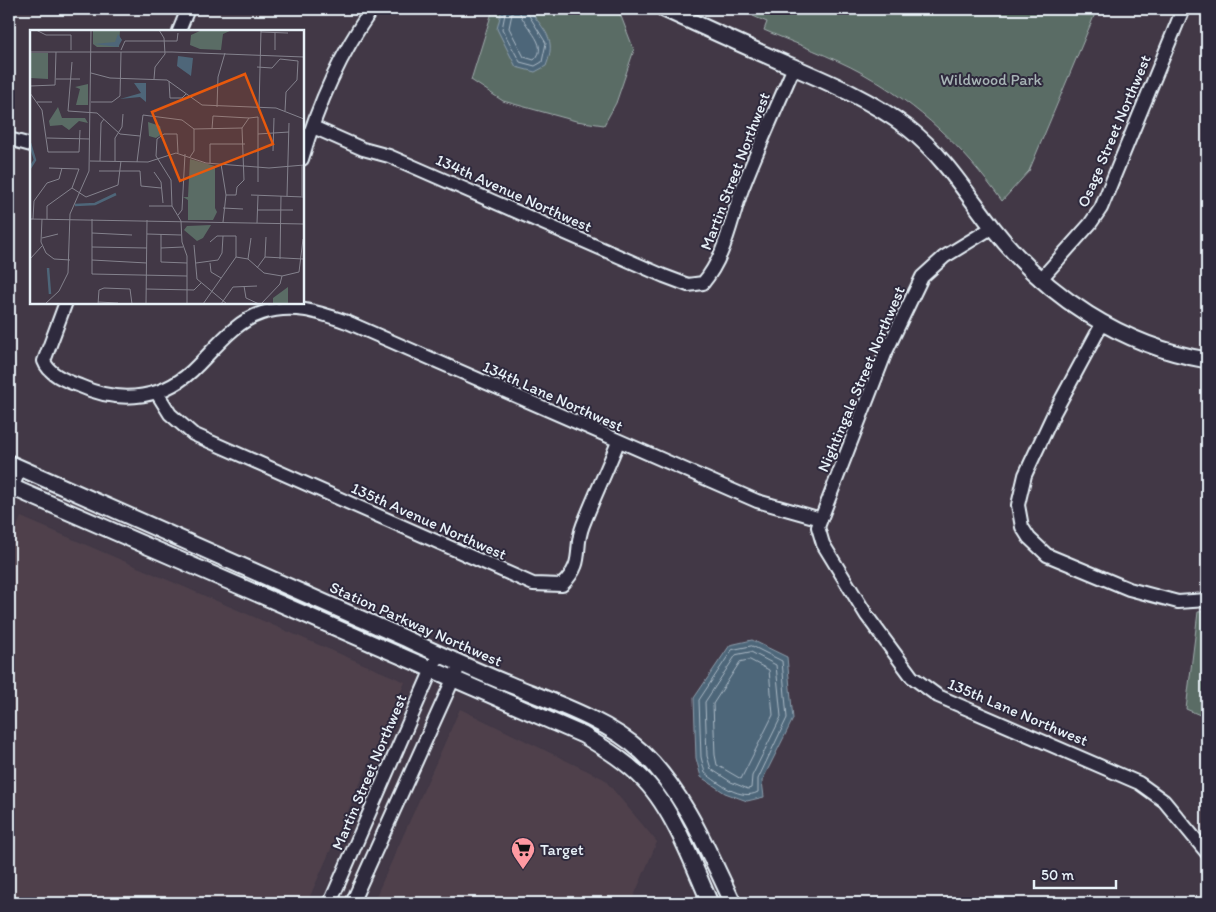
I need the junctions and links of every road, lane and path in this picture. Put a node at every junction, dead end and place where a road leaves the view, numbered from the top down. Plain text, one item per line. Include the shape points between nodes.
1 (188, 9) edge
2 (372, 9) edge
3 (1183, 9) edge
4 (672, 10) edge
5 (179, 30) edge
6 (794, 67) junction
7 (313, 127) junction
8 (9, 139) edge
9 (30, 145) edge
10 (304, 153) edge
11 (993, 227) junction
12 (1040, 280) junction
13 (703, 283) joint
14 (65, 304) edge
15 (271, 306) edge
16 (1102, 324) junction
17 (1207, 360) edge
18 (157, 393) junction
19 (618, 442) junction
20 (15, 466) edge
21 (10, 490) edge
22 (821, 519) junction
23 (1207, 600) edge
24 (438, 654) junction
25 (460, 664) junction
26 (432, 669) junction
27 (453, 679) junction
28 (563, 706) junction
29 (556, 724) junction
30 (1207, 853) edge
31 (330, 903) edge
32 (352, 903) edge
33 (710, 903) edge
34 (733, 903) edge

1 - 5 street
2 - 7 street via 334,76
3 - 12 street, Osage Street Northwest via 1101,208
4 - 6 street
6 - 11 street via 872,104 910,130 942,160
6 - 13 street, Martin Street Northwest via 750,170 727,240 711,274
7 - 10 street
7 - 13 street, 134th Avenue Northwest via 363,149 389,156 664,276 688,285
8 - 9 street
11 - 12 street
11 - 22 street, Nightingale Street Northwest via 944,257 922,277 885,354
12 - 16 street
14 - 18 street via 44,361 45,366 64,380 109,395 134,398
15 - 18 street via 223,337 196,367
15 - 19 street, 134th Lane Northwest via 311,310 347,322
16 - 17 street via 1151,345
16 - 23 street via 1025,475 1018,505 1022,526 1029,538 1047,555 1129,589 1178,602
18 - 19 street, 135th Avenue Northwest via 170,414 193,434 533,584 549,586 562,585 574,573 580,555 582,527
19 - 22 street, 134th Lane Northwest via 757,501
20 - 21 street
20 - 24 street, Station Parkway Northwest
21 - 26 street
22 - 30 street, 135th Lane Northwest via 818,527 823,544 867,616 912,677 954,704 1139,783 1164,801
24 - 25 street, Station Parkway Northwest
24 - 26 street, Martin Street Northwest
25 - 27 street
25 - 28 street, Station Parkway Northwest
26 - 27 street
26 - 31 street, Martin Street Northwest
27 - 29 street
27 - 32 street
28 - 29 street
28 - 34 street, Station Parkway Northwest via 627,739 658,769 680,800
29 - 33 street via 617,756 646,782 690,855

